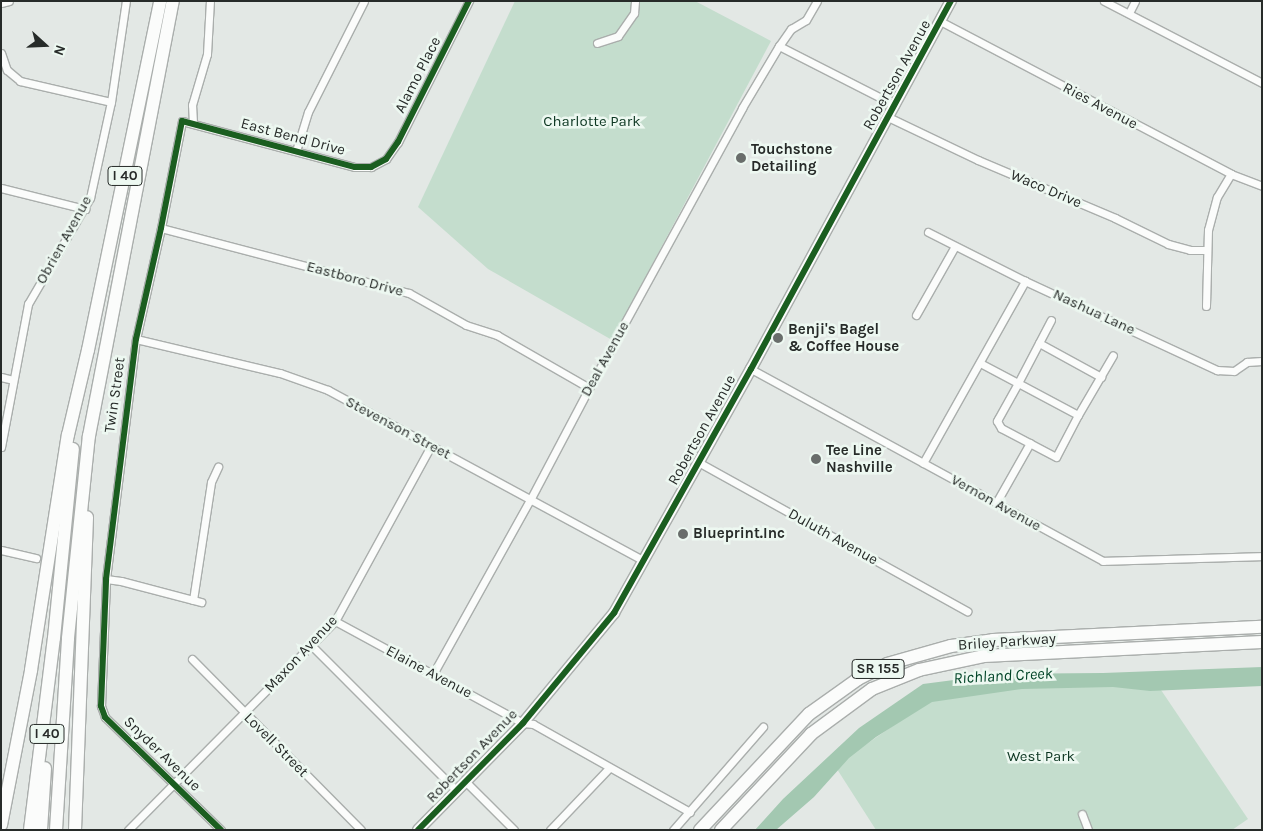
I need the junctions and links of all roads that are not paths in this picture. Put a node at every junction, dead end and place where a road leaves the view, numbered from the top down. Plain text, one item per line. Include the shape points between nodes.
1 (9, 1) edge
2 (126, 1) edge
3 (160, 1) edge
4 (173, 1) edge
5 (210, 1) edge
6 (364, 1) edge
7 (469, 1) edge
8 (635, 1) edge
9 (816, 1) edge
10 (951, 1) edge
11 (1104, 1) edge
12 (1135, 1) edge
13 (1, 3) edge
14 (1129, 13) junction
15 (940, 21) junction
16 (597, 43) dead end
17 (779, 46) junction
18 (1, 54) edge
19 (1262, 83) edge
20 (111, 102) junction
21 (894, 105) junction
22 (888, 117) junction
23 (193, 123) junction
24 (296, 151) junction
25 (386, 159) joint
26 (1231, 174) junction
27 (1262, 186) edge
28 (1, 188) edge
29 (85, 209) junction
30 (161, 228) junction
31 (928, 232) dead end
32 (955, 246) junction
33 (1207, 250) junction
34 (1025, 280) junction
35 (1206, 306) dead end
36 (916, 315) dead end
37 (1051, 320) dead end
38 (136, 339) junction
39 (1039, 344) junction
40 (88, 350) junction
41 (1114, 355) dead end
42 (1262, 361) edge
43 (980, 362) junction
44 (751, 369) junction
45 (1, 377) edge
46 (1101, 377) junction
47 (13, 380) junction
48 (1018, 383) junction
49 (589, 388) junction
50 (1078, 415) junction
51 (1030, 443) junction
52 (431, 446) junction
53 (1, 447) edge
54 (87, 450) junction
55 (698, 462) junction
56 (923, 463) junction
57 (218, 467) dead end
58 (530, 500) junction
59 (996, 503) junction
60 (1, 550) edge
61 (1262, 556) edge
62 (36, 558) dead end
63 (644, 561) junction
64 (106, 579) junction
65 (193, 600) junction
66 (201, 602) dead end
67 (967, 611) dead end
68 (335, 621) junction
69 (1262, 627) edge
70 (54, 638) junction
71 (1262, 642) edge
72 (311, 645) junction
73 (192, 659) dead end
74 (433, 674) junction
75 (100, 689) joint
76 (244, 714) junction
77 (523, 723) junction
78 (763, 727) dead end
79 (609, 768) junction
80 (466, 782) junction
81 (173, 783) junction
82 (457, 791) junction
83 (690, 812) junction
84 (1082, 814) dead end
85 (1, 825) edge
86 (30, 830) edge
87 (41, 830) edge
88 (56, 830) edge
89 (74, 830) edge
90 (128, 830) edge
91 (221, 830) edge
92 (360, 830) edge
93 (418, 830) edge
94 (514, 830) edge
95 (550, 830) edge
96 (673, 830) edge
97 (699, 830) edge
98 (722, 830) edge
99 (1088, 830) edge

1 - 13 street
2 - 20 street, Obrien Avenue
3 - 40 highway, I 40
4 - 54 highway, I 40
5 - 23 street via 207,54 192,105
6 - 24 street via 308,112
7 - 25 street, Alamo Place via 398,142
8 - 16 street via 634,13 618,36
9 - 17 street, Deal Avenue via 806,20 791,29
10 - 15 street, Robertson Avenue
11 - 14 street
12 - 14 street
14 - 19 street
15 - 21 street, Robertson Avenue
15 - 26 street, Ries Avenue
17 - 21 street
17 - 49 street, Deal Avenue
18 - 20 street via 7,70 20,81
20 - 29 street, Obrien Avenue
21 - 22 street, Robertson Avenue
22 - 33 street, Waco Drive via 1168,244 1190,250
22 - 44 street, Robertson Avenue
23 - 24 street, East Bend Drive
23 - 30 street, Twin Street via 182,121
24 - 25 street, East Bend Drive via 356,167 371,167
26 - 27 street, Ries Avenue
26 - 33 street via 1217,197 1208,230
28 - 29 street
29 - 47 street, Obrien Avenue via 28,304
30 - 38 street, Twin Street
30 - 49 street, Eastboro Drive via 409,293 466,324 503,338
31 - 32 street, Nashua Lane
32 - 34 street, Nashua Lane
32 - 36 street
33 - 35 street
34 - 42 street, Nashua Lane via 1217,370 1234,371 1247,362
34 - 43 street
37 - 39 street
38 - 52 street, Stevenson Street via 288,376 328,390
38 - 64 street, Twin Street
39 - 46 street
39 - 48 street
40 - 70 highway, I 40 via 75,438
40 - 85 highway via 68,435 31,670
41 - 46 street
43 - 48 street
43 - 56 street
44 - 55 street, Robertson Avenue
44 - 56 street, Vernon Avenue
45 - 47 street
46 - 50 street
47 - 53 street, Obrien Avenue
48 - 50 street
48 - 51 street via 998,421 1001,428
49 - 58 street, Deal Avenue
50 - 51 street via 1056,456
51 - 59 street
52 - 58 street, Stevenson Street
52 - 68 street, Maxon Avenue
54 - 88 highway, I 40 via 68,638
54 - 89 highway
55 - 63 street, Robertson Avenue
55 - 67 street, Duluth Avenue
56 - 59 street, Vernon Avenue
57 - 65 street via 211,482
58 - 63 street, Stevenson Street
58 - 74 street, Deal Avenue
59 - 61 street, Vernon Avenue via 1103,561
60 - 62 street
63 - 77 street, Robertson Avenue via 614,613
64 - 65 street
64 - 75 street, Twin Street
65 - 66 street
68 - 72 street, Maxon Avenue
68 - 74 street, Elaine Avenue
69 - 97 highway, Briley Parkway / SR 155 via 993,640 951,646 888,664 858,679 809,714
70 - 86 highway
70 - 87 highway, I 40
71 - 98 highway, Briley Parkway / SR 155 via 984,656 919,670 872,689 811,734
72 - 76 street, Maxon Avenue
72 - 82 street
73 - 76 street, Lovell Street
74 - 77 street, Elaine Avenue
75 - 81 street, Snyder Avenue via 105,717
76 - 81 street, Maxon Avenue
76 - 92 street, Lovell Street
77 - 79 street, Elaine Avenue via 533,724
77 - 80 street, Robertson Avenue
78 - 83 street
79 - 83 street, Elaine Avenue
79 - 95 street
80 - 82 street, Robertson Avenue
80 - 94 street
81 - 90 street, Maxon Avenue
81 - 91 street, Snyder Avenue
82 - 93 street, Robertson Avenue
83 - 96 street
84 - 99 street

